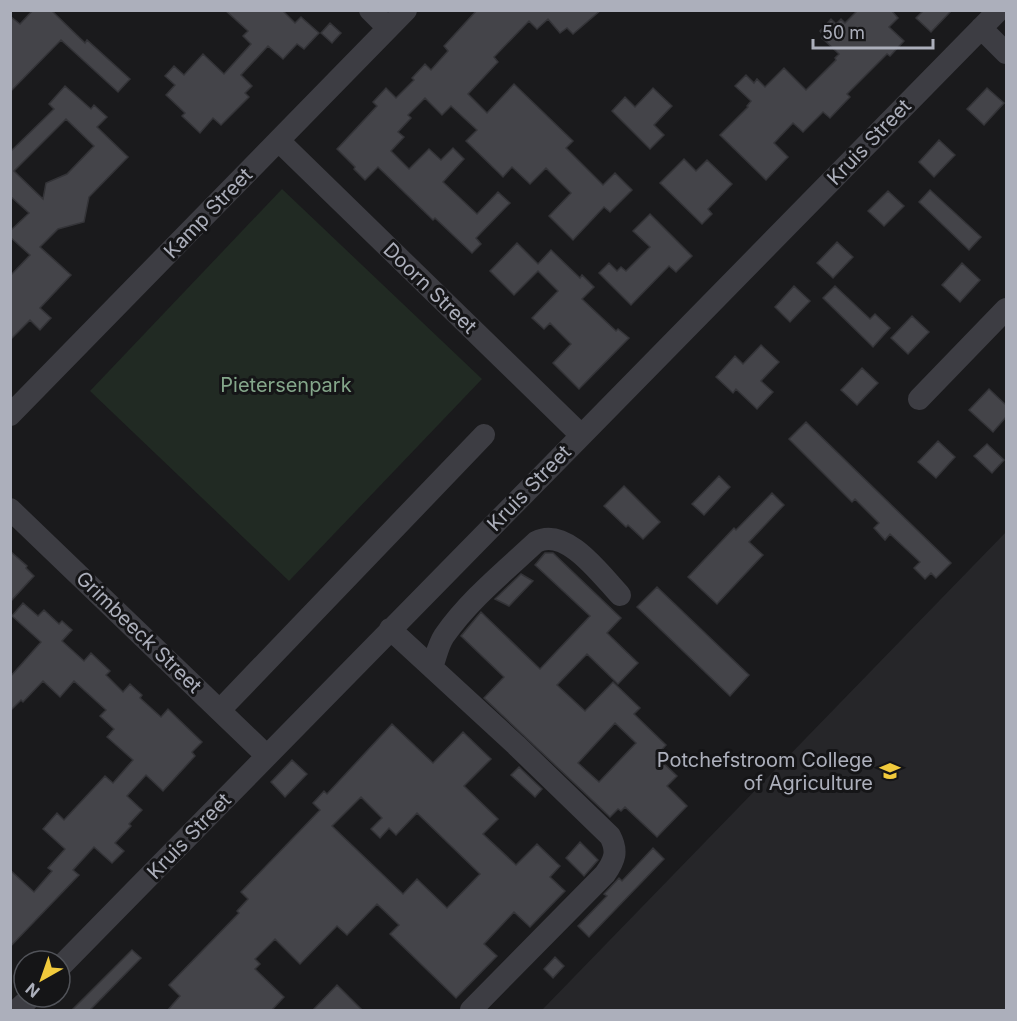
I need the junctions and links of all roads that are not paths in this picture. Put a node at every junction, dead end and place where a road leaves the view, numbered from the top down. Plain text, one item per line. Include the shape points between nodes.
1 (370, 10) edge
2 (406, 10) edge
3 (999, 10) edge
4 (388, 28) junction
5 (981, 28) junction
6 (1006, 53) edge
7 (279, 141) junction
8 (1006, 309) edge
9 (919, 399) dead end
10 (10, 415) edge
11 (484, 435) dead end
12 (581, 435) junction
13 (10, 509) edge
14 (620, 595) dead end
15 (390, 629) junction
16 (432, 666) junction
17 (220, 710) junction
18 (267, 756) junction
19 (72, 955) edge
20 (471, 1011) edge

1 - 4 street
2 - 4 street, Kamp Street
3 - 5 street, Kruis Street
4 - 7 street, Kamp Street
5 - 6 street
5 - 12 street, Kruis Street
7 - 10 street, Kamp Street
7 - 12 street, Doorn Street
8 - 9 street
11 - 17 street
12 - 15 street, Kruis Street
13 - 17 street, Grimbeeck Street
14 - 16 street via 577,551 555,539 542,539 466,609 443,638
15 - 16 street
15 - 18 street, Kruis Street
16 - 20 street via 610,836 616,848 614,862 605,874
17 - 18 street, Grimbeeck Street
18 - 19 street, Kruis Street

